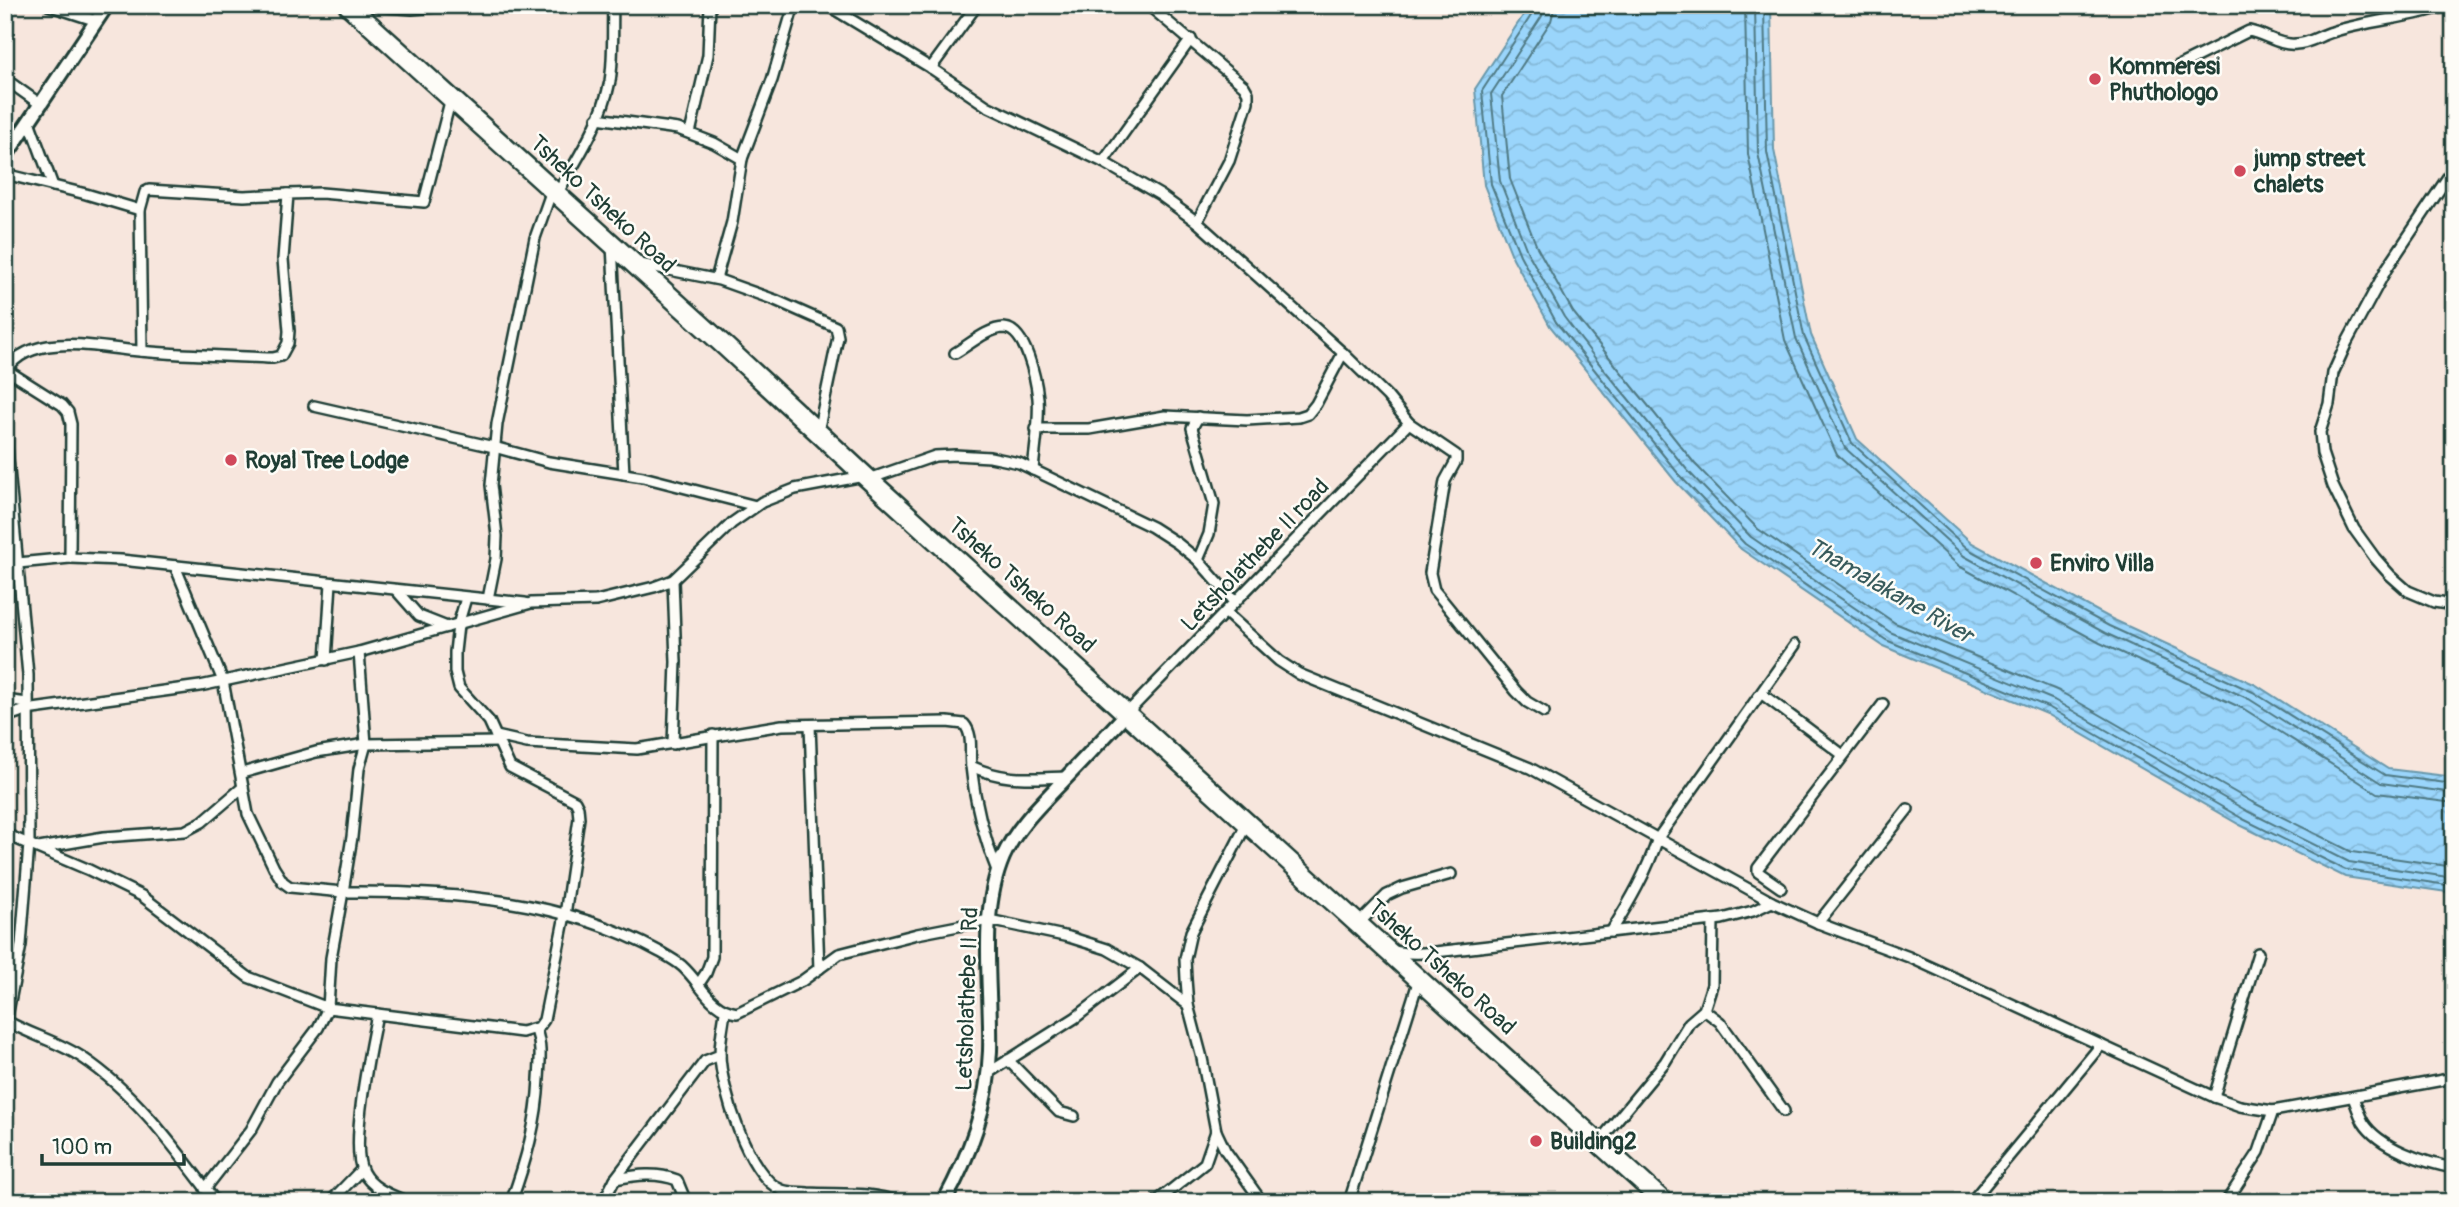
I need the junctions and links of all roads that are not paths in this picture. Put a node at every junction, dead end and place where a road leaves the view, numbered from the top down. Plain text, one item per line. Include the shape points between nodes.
1 (48, 5) edge
2 (107, 5) edge
3 (348, 5) edge
4 (365, 5) edge
5 (457, 5) edge
6 (613, 5) edge
7 (710, 5) edge
8 (794, 5) edge
9 (827, 5) edge
10 (976, 5) edge
11 (1149, 5) edge
12 (2449, 5) edge
13 (412, 7) edge
14 (97, 22) junction
15 (1191, 39) junction
16 (2178, 66) dead end
17 (931, 68) junction
18 (5, 79) edge
19 (451, 98) junction
20 (40, 104) junction
21 (597, 118) junction
22 (29, 121) junction
23 (690, 133) junction
24 (5, 157) edge
25 (742, 159) junction
26 (1103, 162) junction
27 (2454, 168) edge
28 (5, 174) edge
29 (53, 186) junction
30 (554, 192) junction
31 (288, 194) junction
32 (140, 210) junction
33 (1197, 222) junction
34 (612, 245) junction
35 (631, 262) junction
36 (716, 279) junction
37 (142, 351) junction
38 (1343, 353) junction
39 (955, 354) dead end
40 (6, 373) edge
41 (5, 390) edge
42 (314, 406) dead end
43 (1198, 417) junction
44 (1409, 423) junction
45 (1036, 429) junction
46 (818, 432) junction
47 (494, 447) junction
48 (6, 449) edge
49 (1033, 470) junction
50 (624, 474) junction
51 (867, 478) junction
52 (755, 506) junction
53 (70, 558) junction
54 (1198, 560) junction
55 (18, 564) junction
56 (175, 566) junction
57 (673, 580) junction
58 (331, 583) junction
59 (396, 590) junction
60 (466, 598) junction
61 (488, 599) junction
62 (1235, 602) junction
63 (531, 603) junction
64 (2454, 605) edge
65 (1226, 613) junction
66 (454, 626) junction
67 (1795, 645) dead end
68 (359, 652) junction
69 (326, 660) junction
70 (223, 681) junction
71 (1762, 694) junction
72 (5, 700) edge
73 (1883, 704) dead end
74 (27, 706) junction
75 (1544, 712) dead end
76 (1127, 713) junction
77 (5, 717) edge
78 (810, 725) junction
79 (713, 736) junction
80 (497, 739) junction
81 (366, 744) junction
82 (673, 744) junction
83 (1843, 755) junction
84 (971, 766) junction
85 (242, 773) junction
86 (1067, 776) junction
87 (243, 787) junction
88 (1908, 809) dead end
89 (1247, 823) junction
90 (5, 834) edge
91 (1658, 838) junction
92 (33, 846) junction
93 (998, 873) junction
94 (1451, 874) dead end
95 (1781, 888) dead end
96 (343, 892) junction
97 (1772, 902) junction
98 (565, 915) junction
99 (989, 919) junction
100 (1713, 920) junction
101 (1818, 923) junction
102 (1358, 924) junction
103 (1611, 932) junction
104 (1385, 948) junction
105 (2258, 953) dead end
106 (1140, 968) junction
107 (820, 969) junction
108 (1419, 979) junction
109 (698, 985) junction
110 (1188, 1005) junction
111 (328, 1008) junction
112 (1704, 1010) junction
113 (725, 1012) junction
114 (377, 1014) junction
115 (6, 1023) edge
116 (536, 1030) junction
117 (2101, 1045) junction
118 (720, 1055) junction
119 (1008, 1060) junction
120 (988, 1073) junction
121 (2454, 1078) edge
122 (2214, 1097) junction
123 (2353, 1097) junction
124 (1784, 1111) dead end
125 (2273, 1111) junction
126 (1074, 1116) dead end
127 (1216, 1132) junction
128 (1598, 1143) junction
129 (2454, 1168) edge
130 (361, 1170) junction
131 (615, 1179) junction
132 (205, 1189) junction
133 (216, 1202) edge
134 (330, 1202) edge
135 (408, 1202) edge
136 (511, 1202) edge
137 (603, 1202) edge
138 (686, 1202) edge
139 (898, 1202) edge
140 (944, 1202) edge
141 (1156, 1202) edge
142 (1262, 1202) edge
143 (1349, 1202) edge
144 (1664, 1202) edge
145 (1971, 1202) edge
146 (2226, 1202) edge

1 - 14 street
2 - 14 street
3 - 19 highway, Tsheko Tsheko Road
4 - 13 street
5 - 13 street
6 - 21 street via 612,68
7 - 23 street via 708,55
8 - 25 street
9 - 17 street
10 - 17 street
11 - 15 street
12 - 16 street via 2296,44 2249,31
14 - 20 street
15 - 26 street
15 - 33 street via 1244,86 1249,96 1229,161
17 - 26 street via 987,106
18 - 20 street
19 - 30 highway, Tsheko Tsheko Road
19 - 31 street via 424,202
20 - 22 street
21 - 23 street
21 - 30 street via 584,148
22 - 24 street
22 - 29 street
23 - 25 street
25 - 36 street via 732,222
26 - 33 street
27 - 64 street via 2387,268 2347,342 2333,373 2320,432 2333,486 2354,529 2375,558 2408,591
28 - 29 street
29 - 32 street
30 - 34 highway, Tsheko Tsheko Road
30 - 47 street via 535,238
31 - 32 street via 149,190
31 - 37 street via 283,260 289,331 281,356
32 - 37 street
33 - 38 street
34 - 35 highway, Tsheko Tsheko Road
34 - 50 street
35 - 36 street
35 - 46 highway, Tsheko Tsheko Road
36 - 46 street via 838,330
37 - 40 street via 49,346 22,355
38 - 43 street via 1308,414 1256,420
38 - 44 street
39 - 45 street via 998,329 1010,329 1020,337 1038,399
40 - 53 street via 54,399 68,412
41 - 48 street
42 - 47 street
43 - 45 street via 1165,416 1089,429
43 - 54 street via 1192,428 1214,504
44 - 62 street, Letsholathebe II road
44 - 75 street via 1457,457 1445,481 1430,573 1434,590 1516,691
45 - 49 street
46 - 51 highway, Tsheko Tsheko Road
47 - 50 street via 549,462
47 - 61 street via 491,485 497,536
48 - 55 street
49 - 51 street via 1005,460 955,454 922,459
49 - 54 street via 1152,527
50 - 52 street
51 - 52 street via 795,489
51 - 76 highway, Tsheko Tsheko Road
52 - 57 street
53 - 55 street
53 - 56 street
54 - 62 street
55 - 74 street via 26,634
56 - 58 street
56 - 70 street
57 - 63 street via 596,601
57 - 82 street
58 - 59 street
58 - 69 street
59 - 60 street
59 - 66 street via 419,616
60 - 61 street
60 - 66 street
61 - 63 street
62 - 65 street, Letsholathebe II road
63 - 66 street
65 - 76 street, Letsholathebe II road
65 - 91 street via 1299,674 1530,768
66 - 68 street
66 - 80 street via 456,681 489,721
67 - 71 street
68 - 69 street
68 - 81 street
69 - 70 street
70 - 74 street via 121,698
70 - 85 street
71 - 83 street
71 - 91 street
72 - 74 street
73 - 83 street
74 - 77 street
74 - 92 street
76 - 86 street, Letsholathebe II Rd
76 - 89 highway, Tsheko Tsheko Road
78 - 79 street
78 - 84 street via 964,724 971,736
78 - 107 street
79 - 82 street
79 - 109 street via 712,957
80 - 81 street
80 - 82 street via 637,749
80 - 98 street via 510,767 569,796 578,807
81 - 85 street via 316,752
81 - 96 street
83 - 95 street via 1758,868 1758,873
84 - 86 street via 1012,779
84 - 93 street via 977,808
85 - 87 street
86 - 93 street, Letsholathebe II Rd via 1028,817
87 - 92 street via 185,831
87 - 96 street via 248,814 283,882 296,889
88 - 101 street
89 - 102 highway, Tsheko Tsheko Road
89 - 110 street via 1191,932 1185,959
90 - 92 street
91 - 97 street
91 - 103 street via 1636,890
92 - 111 street via 142,896 248,977
92 - 115 street
93 - 99 street, Letsholathebe II Rd
94 - 102 street via 1387,895
96 - 98 street via 500,900
96 - 111 street
97 - 100 street
97 - 101 street
98 - 109 street via 661,952 682,966
98 - 116 street via 544,1020
99 - 106 street via 1085,941
99 - 107 street via 848,951
99 - 120 street, Letsholathebe II Rd
100 - 103 street
100 - 112 street via 1712,985
101 - 117 street via 1909,957
102 - 104 highway, Tsheko Tsheko Road
103 - 104 street via 1421,953
104 - 108 highway, Tsheko Tsheko Road
105 - 122 street
106 - 110 street
106 - 119 street via 1075,1018
107 - 113 street via 747,1010
108 - 128 highway, Tsheko Tsheko Road
108 - 143 street
109 - 113 street
110 - 127 street
111 - 114 street
111 - 132 street via 277,1082 251,1130
112 - 124 street via 1720,1022
112 - 128 street via 1689,1023 1665,1062
113 - 118 street
114 - 116 street
114 - 130 street via 361,1109
115 - 132 street via 101,1070 133,1100
116 - 136 street via 541,1051 535,1127
117 - 122 street
117 - 145 street
118 - 131 street via 705,1060
118 - 139 street via 726,1094 741,1137 772,1185 783,1191 866,1194
119 - 120 street
119 - 126 street via 1059,1112
120 - 140 street, Letsholathebe II Rd via 973,1141
121 - 123 street
122 - 125 street
123 - 125 street
123 - 129 street via 2364,1123 2389,1146
125 - 146 street via 2259,1152
127 - 141 street via 1205,1163
127 - 142 street
128 - 144 highway, Tsheko Tsheko Road
130 - 134 street
130 - 135 street via 378,1188
131 - 137 street
131 - 138 street via 638,1174 668,1176 677,1180
132 - 133 street

